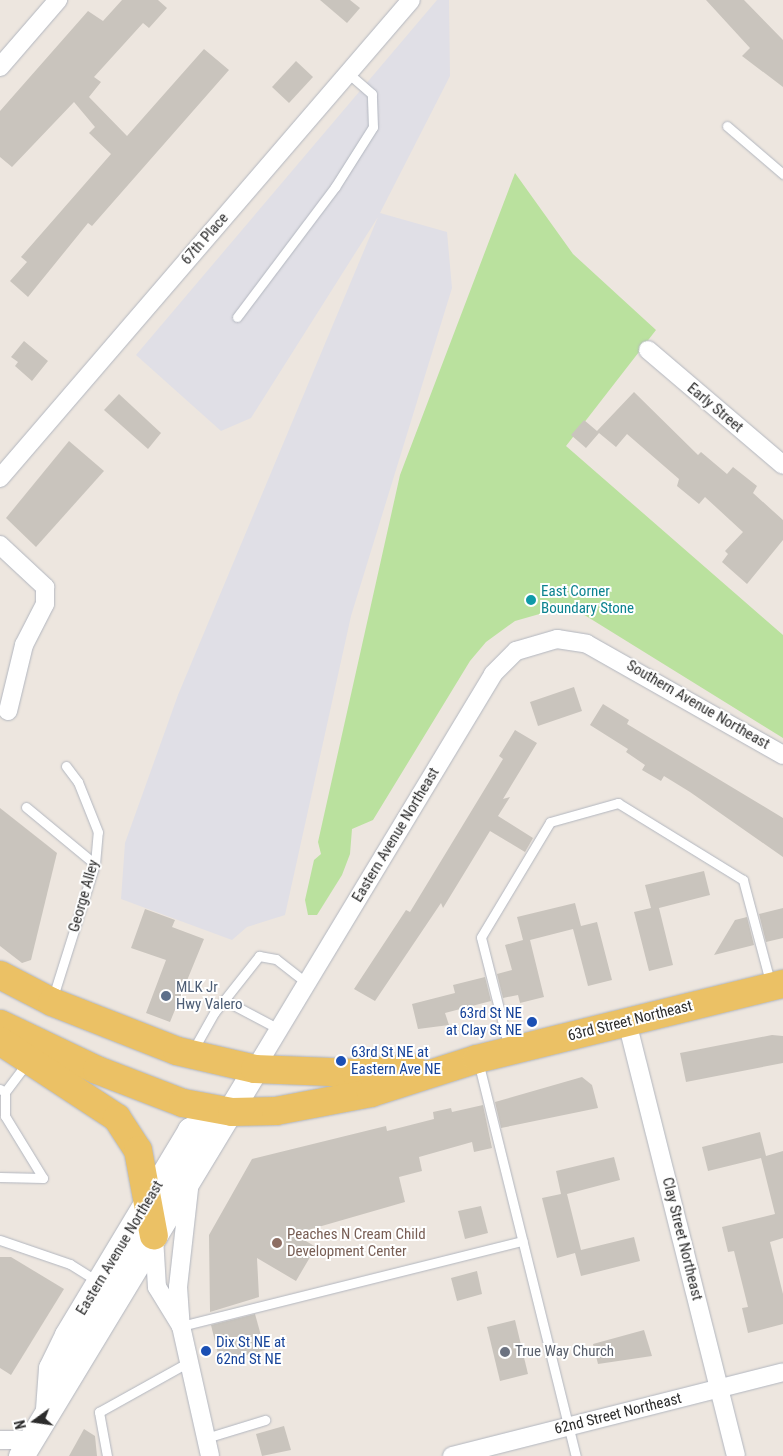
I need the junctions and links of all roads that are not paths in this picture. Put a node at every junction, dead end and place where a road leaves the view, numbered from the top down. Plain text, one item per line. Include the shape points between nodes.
1 (58, 0) edge
2 (410, 0) edge
3 (0, 67) edge
4 (348, 73) junction
5 (727, 126) dead end
6 (783, 174) edge
7 (237, 317) dead end
8 (648, 350) dead end
9 (783, 465) edge
10 (0, 478) edge
11 (0, 545) edge
12 (613, 656) joint
13 (4, 710) edge
14 (783, 755) edge
15 (66, 766) dead end
16 (26, 807) dead end
17 (95, 864) junction
18 (0, 975) edge
19 (307, 983) junction
20 (777, 985) edge
21 (224, 1000) junction
22 (52, 1002) junction
23 (627, 1022) junction
24 (0, 1024) edge
25 (279, 1029) junction
26 (0, 1041) edge
27 (510, 1051) junction
28 (35, 1052) junction
29 (190, 1054) junction
30 (477, 1059) junction
31 (255, 1069) junction
32 (3, 1091) edge
33 (232, 1112) junction
34 (198, 1165) junction
35 (0, 1177) edge
36 (149, 1199) junction
37 (154, 1236) junction
38 (0, 1240) edge
39 (523, 1241) junction
40 (101, 1283) junction
41 (180, 1326) junction
42 (189, 1362) junction
43 (783, 1372) edge
44 (719, 1388) junction
45 (48, 1412) junction
46 (265, 1420) dead end
47 (569, 1426) junction
48 (206, 1438) junction
49 (0, 1440) edge
50 (26, 1448) edge
51 (107, 1456) edge
52 (210, 1456) edge
53 (452, 1456) edge
54 (576, 1456) edge
55 (736, 1456) edge

1 - 3 street
2 - 4 street, 67th Place
4 - 7 lane via 372,94 372,127 335,187
4 - 10 street, 67th Place
5 - 6 lane
8 - 9 street, Early Street
11 - 13 street via 45,587 46,604 24,646
12 - 14 street, Southern Avenue Northeast
12 - 19 street, Eastern Avenue Northeast via 558,639 533,644 504,661
15 - 17 lane, George Alley via 78,782 98,832
16 - 17 lane
17 - 22 lane, George Alley
18 - 22 main road, 63rd Street Northeast
19 - 21 lane via 276,959 259,956
19 - 25 street, Eastern Avenue Northeast
20 - 23 main road, 63rd Street Northeast
20 - 27 lane via 743,880 618,803 550,822 481,937
21 - 25 lane
21 - 29 lane
22 - 29 main road, 63rd Street Northeast
23 - 27 main road, 63rd Street Northeast
23 - 44 street, Clay Street Northeast
24 - 28 main road
25 - 31 street, Eastern Avenue Northeast
26 - 28 main road
27 - 30 main road, 63rd Street Northeast
28 - 32 lane
28 - 33 main road, 63rd Street Northeast via 192,1106
28 - 36 main road via 117,1118 135,1142
29 - 31 main road, 63rd Street Northeast
30 - 31 main road, 63rd Street Northeast via 356,1073
30 - 33 main road, 63rd Street Northeast via 327,1104
30 - 39 lane
31 - 33 main road, Eastern Avenue Northeast
32 - 35 lane via 5,1116 43,1178
33 - 34 main road, Eastern Avenue Northeast
33 - 36 main road, Eastern Avenue Northeast via 190,1130
34 - 37 main road, Eastern Avenue Northeast
34 - 41 street via 185,1197 182,1222
36 - 37 main road
36 - 40 main road, Eastern Avenue Northeast
37 - 41 street via 157,1287
37 - 45 main road, Eastern Avenue Northeast
38 - 40 lane via 70,1264
39 - 41 lane
39 - 47 lane
40 - 45 main road, Eastern Avenue Northeast via 51,1368
41 - 42 street
42 - 48 street
42 - 51 lane via 99,1412
43 - 44 street, 62nd Street Northeast
44 - 47 street, 62nd Street Northeast
44 - 55 street, Clay Street Northeast
45 - 50 main road, Eastern Avenue Northeast
46 - 48 lane
47 - 53 street, 62nd Street Northeast
47 - 54 lane
48 - 52 street
49 - 50 street

